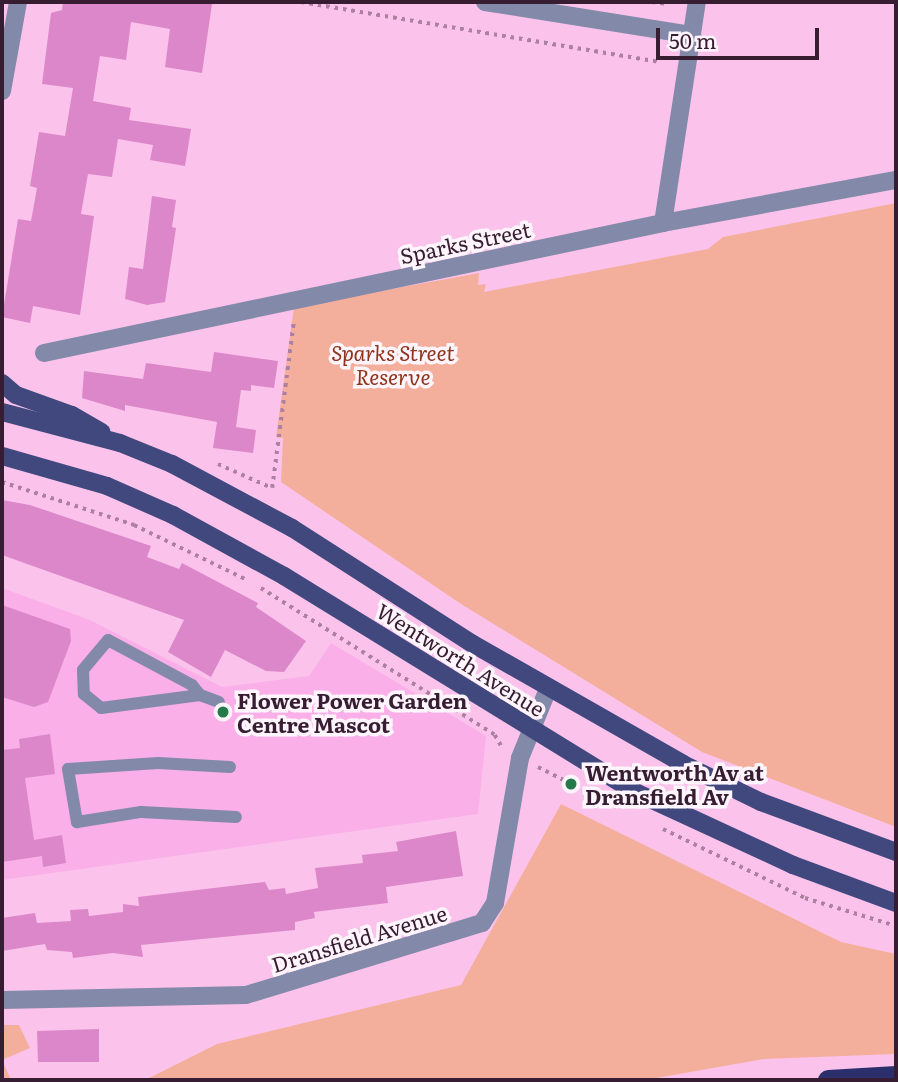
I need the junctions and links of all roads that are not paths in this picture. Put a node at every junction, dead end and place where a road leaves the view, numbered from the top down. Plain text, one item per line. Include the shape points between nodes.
1 (18, 2) edge
2 (485, 2) edge
3 (697, 2) edge
4 (8, 25) edge
5 (692, 35) junction
6 (2, 91) edge
7 (896, 180) edge
8 (663, 223) junction
9 (44, 353) dead end
10 (2, 383) edge
11 (2, 412) edge
12 (120, 443) junction
13 (2, 456) edge
14 (548, 689) junction
15 (200, 695) junction
16 (219, 702) dead end
17 (528, 729) junction
18 (230, 767) dead end
19 (236, 817) dead end
20 (896, 852) edge
21 (896, 903) edge
22 (2, 1000) edge
23 (896, 1076) edge
24 (828, 1080) edge

1 - 4 street
2 - 5 street
3 - 5 street
4 - 6 street
5 - 8 street
7 - 8 street, Sparks Street
8 - 9 street, Sparks Street
10 - 12 main road via 16,395 72,415
11 - 12 main road, Wentworth Avenue
12 - 14 main road, Wentworth Avenue via 172,464 292,528
13 - 17 main road, Wentworth Avenue via 107,486 173,515 284,576
14 - 17 street, Dransfield Avenue
14 - 20 main road, Wentworth Avenue via 761,802
15 - 15 lane via 101,708 84,695 83,670 108,640 192,685
15 - 16 lane
17 - 21 main road, Wentworth Avenue via 699,825
17 - 22 street, Dransfield Avenue via 495,903 482,923 246,995
18 - 19 lane via 158,763 68,769 77,822 141,812
23 - 24 highway

